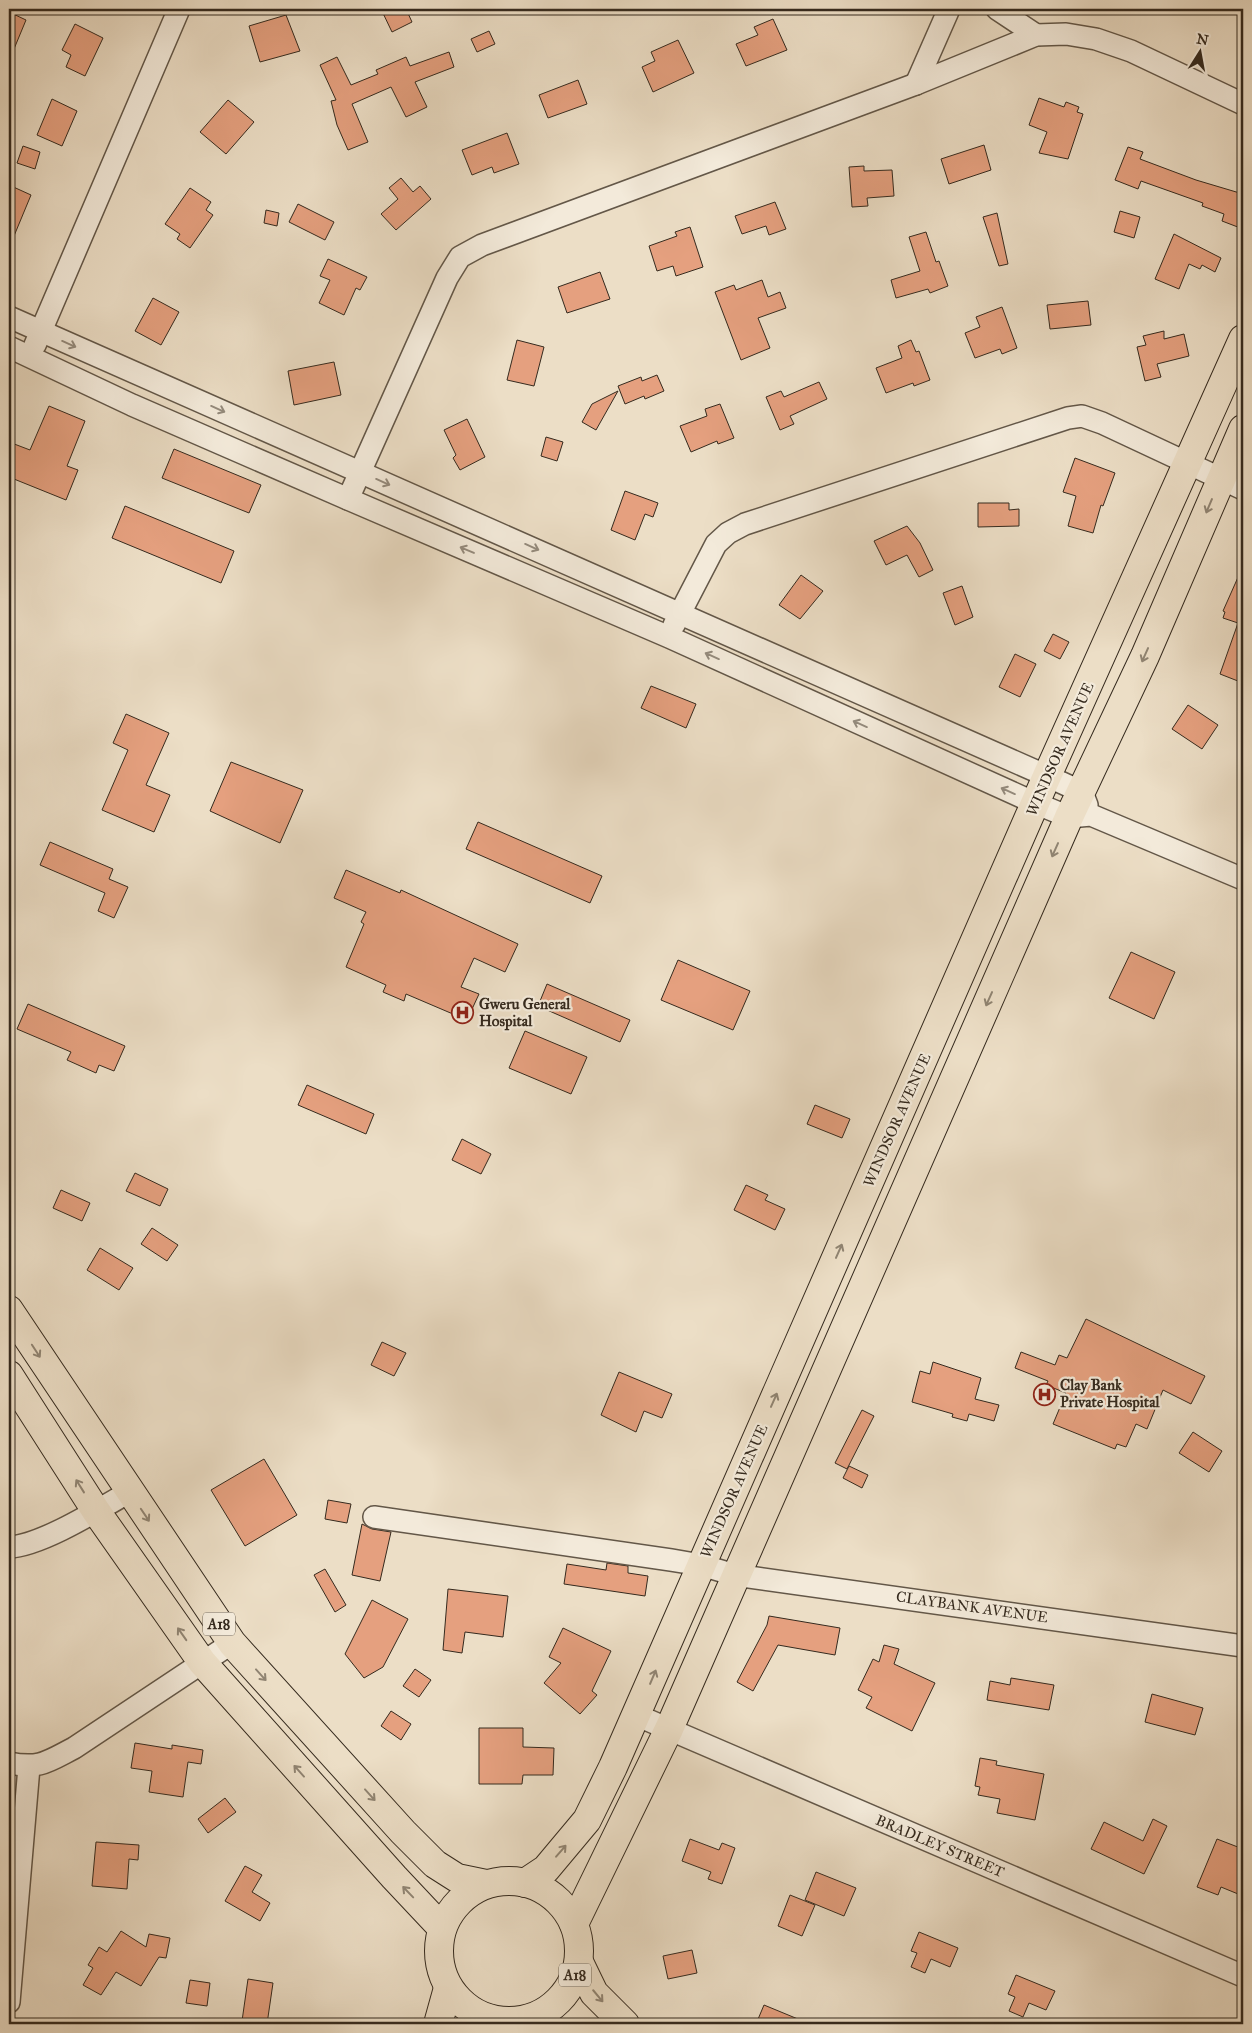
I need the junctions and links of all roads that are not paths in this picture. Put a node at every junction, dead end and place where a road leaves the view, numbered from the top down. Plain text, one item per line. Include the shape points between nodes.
1 (949, 9) edge
2 (997, 9) edge
3 (173, 10) edge
4 (1036, 35) junction
5 (916, 84) junction
6 (1243, 104) edge
7 (9, 317) edge
8 (41, 332) junction
9 (1243, 339) edge
10 (9, 347) edge
11 (30, 356) junction
12 (1243, 429) edge
13 (1187, 464) junction
14 (360, 471) junction
15 (1232, 484) edge
16 (348, 500) junction
17 (680, 613) junction
18 (670, 637) junction
19 (1047, 776) junction
20 (1035, 803) junction
21 (1081, 808) junction
22 (1243, 879) edge
23 (9, 1310) edge
24 (9, 1375) edge
25 (68, 1400) junction
26 (38, 1422) junction
27 (129, 1492) junction
28 (96, 1511) junction
29 (374, 1517) dead end
30 (9, 1547) edge
31 (701, 1565) junction
32 (735, 1575) junction
33 (232, 1642) junction
34 (1243, 1646) edge
35 (202, 1662) junction
36 (636, 1715) junction
37 (669, 1729) junction
38 (19, 1765) edge
39 (525, 1883) junction
40 (486, 1884) junction
41 (574, 1924) junction
42 (441, 1927) junction
43 (579, 1962) junction
44 (1243, 1976) edge
45 (448, 1988) junction
46 (9, 2002) edge
47 (537, 2021) edge
48 (500, 2023) edge
49 (438, 2024) edge
50 (625, 2024) edge

1 - 5 street
2 - 4 street
3 - 8 street via 162,51
4 - 5 street
4 - 6 street via 1066,34 1096,39 1131,51
5 - 14 street via 482,244 460,257 446,278
7 - 8 street
8 - 11 street
8 -> 14 street
9 - 13 main road, WINDSOR AVENUE
10 - 11 street
11 - 16 street via 132,405
12 - 15 main road
13 - 15 street
13 - 17 street via 1102,423 1082,416 1068,418 745,524 716,544
13 - 19 main road, WINDSOR AVENUE
14 - 16 street
14 -> 17 street
15 -> 21 main road via 1145,656
18 -> 16 street
17 - 18 street
17 - 19 street
20 -> 18 street
19 - 20 main road, WINDSOR AVENUE
19 - 21 street
20 - 21 street
31 -> 20 main road, WINDSOR AVENUE
21 - 22 street
21 -> 32 main road
23 -> 25 main road, A18
24 - 26 main road, A18
25 - 26 main road
25 - 27 main road, A18
28 -> 26 main road, A18
27 - 28 street
27 -> 33 main road, A18
28 - 30 street via 38,1540
35 -> 28 main road, A18
29 - 31 street, CLAYBANK AVENUE
31 - 32 street, CLAYBANK AVENUE
36 -> 31 main road, WINDSOR AVENUE
32 - 34 street, CLAYBANK AVENUE
32 - 37 main road
33 - 35 street
33 -> 40 main road, A18 via 435,1864 457,1878
35 - 38 street via 74,1748 48,1762
42 -> 35 main road, A18
36 - 37 street, BRADLEY STREET
39 -> 36 main road, WINDSOR AVENUE via 546,1869 587,1820
37 - 41 main road
37 - 44 street, BRADLEY STREET
38 - 46 street
39 - 40 main road, A18 via 512,1880
39 - 41 main road, A18 via 538,1887 560,1902
40 - 42 main road, A18 via 459,1900
41 - 43 main road, A18 via 579,1942
42 - 45 main road, A18 via 438,1959
43 - 47 main road, A18 via 571,1986
43 -> 50 main road, A18 via 594,1993
45 - 48 main road, A18 via 470,2011
45 - 49 main road
47 - 48 main road, A18

